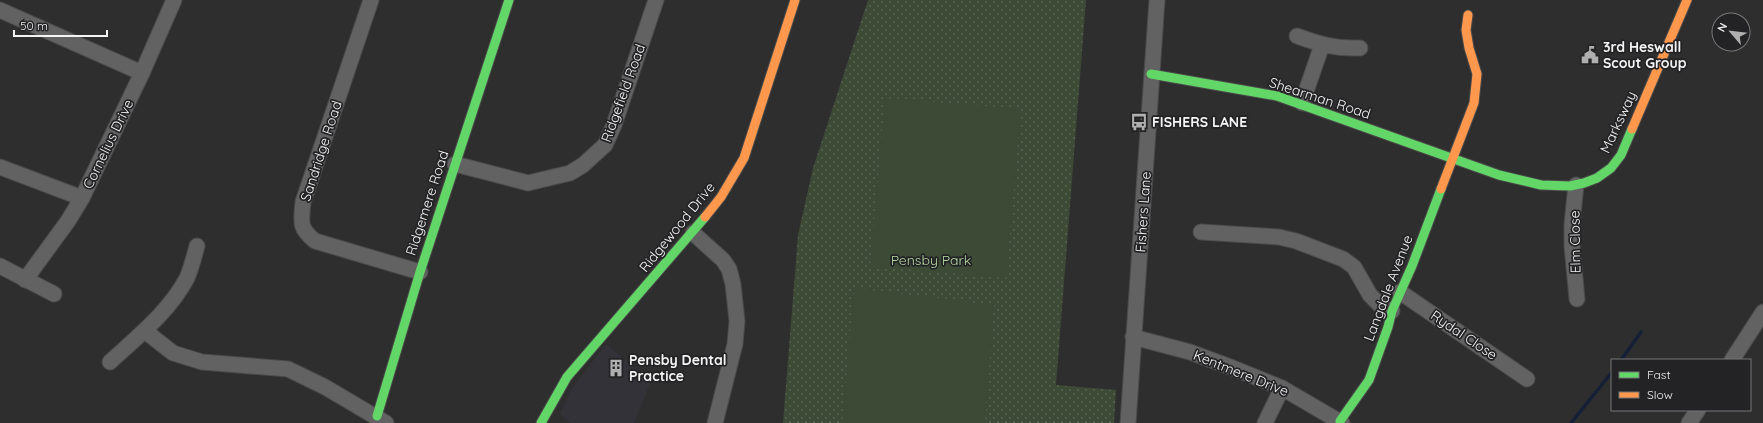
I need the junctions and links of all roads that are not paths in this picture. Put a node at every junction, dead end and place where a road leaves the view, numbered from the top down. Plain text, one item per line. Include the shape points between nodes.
1 (174, 0) edge
2 (371, 0) edge
3 (508, 0) edge
4 (656, 0) edge
5 (795, 0) edge
6 (1157, 0) edge
7 (1687, 0) edge
8 (0, 10) edge
9 (1468, 15) dead end
10 (1297, 36) dead end
11 (1322, 45) junction
12 (1360, 48) dead end
13 (142, 73) junction
14 (1151, 74) junction
15 (1302, 103) junction
16 (1452, 158) junction
17 (455, 164) junction
18 (0, 167) edge
19 (1576, 185) junction
20 (82, 198) junction
21 (1201, 232) dead end
22 (693, 234) junction
23 (197, 246) dead end
24 (0, 266) edge
25 (420, 272) junction
26 (26, 280) junction
27 (1400, 292) junction
28 (54, 294) dead end
29 (1577, 299) dead end
30 (1392, 311) junction
31 (1763, 312) edge
32 (145, 331) junction
33 (1133, 337) junction
34 (1733, 359) edge
35 (110, 362) dead end
36 (1529, 379) dead end
37 (1282, 388) junction
38 (1697, 411) edge
39 (382, 420) edge
40 (1341, 422) edge
41 (542, 423) edge
42 (715, 423) edge
43 (1128, 423) edge
44 (1265, 423) edge
45 (1689, 423) edge

1 - 13 street, Cornelius Drive
2 - 25 street, Sandridge Road via 302,202 301,221 305,233 316,241
3 - 17 street, Ridgemere Road
4 - 17 street, Ridgefield Road via 605,145 583,165 570,173 528,183
5 - 22 street, Ridgewood Drive via 744,158 721,197
6 - 14 street, Fishers Lane
7 - 19 street, Marksway via 1621,155 1610,169 1600,176
8 - 13 street
9 - 16 street, Langdale Avenue via 1466,30 1477,74 1474,103
10 - 11 street
11 - 12 street
11 - 15 street
13 - 20 street, Cornelius Drive
14 - 15 street, Shearman Road via 1277,96
14 - 33 street, Fishers Lane
15 - 16 street, Shearman Road
16 - 19 street, Marksway via 1523,182
16 - 27 street, Langdale Avenue
17 - 25 street, Ridgemere Road
18 - 20 street
19 - 29 street, Elm Close via 1572,246
20 - 26 street, Cornelius Drive
21 - 30 street via 1279,237 1343,259 1354,266 1370,294 1380,305
22 - 41 street, Ridgewood Drive via 567,378
22 - 42 street via 730,269 733,284 737,321 735,344
23 - 32 street via 187,278 172,301
24 - 26 street
25 - 39 street, Ridgemere Road
26 - 28 street
27 - 30 street, Langdale Avenue
27 - 36 street, Rydal Close
30 - 40 street, Langdale Avenue via 1369,380
31 - 34 street
32 - 35 street
32 - 39 street via 173,353 202,362 288,369
33 - 37 street, Kentmere Drive via 1190,352
33 - 43 street, Fishers Lane
37 - 40 street, Kentmere Drive
37 - 44 street
38 - 45 street

